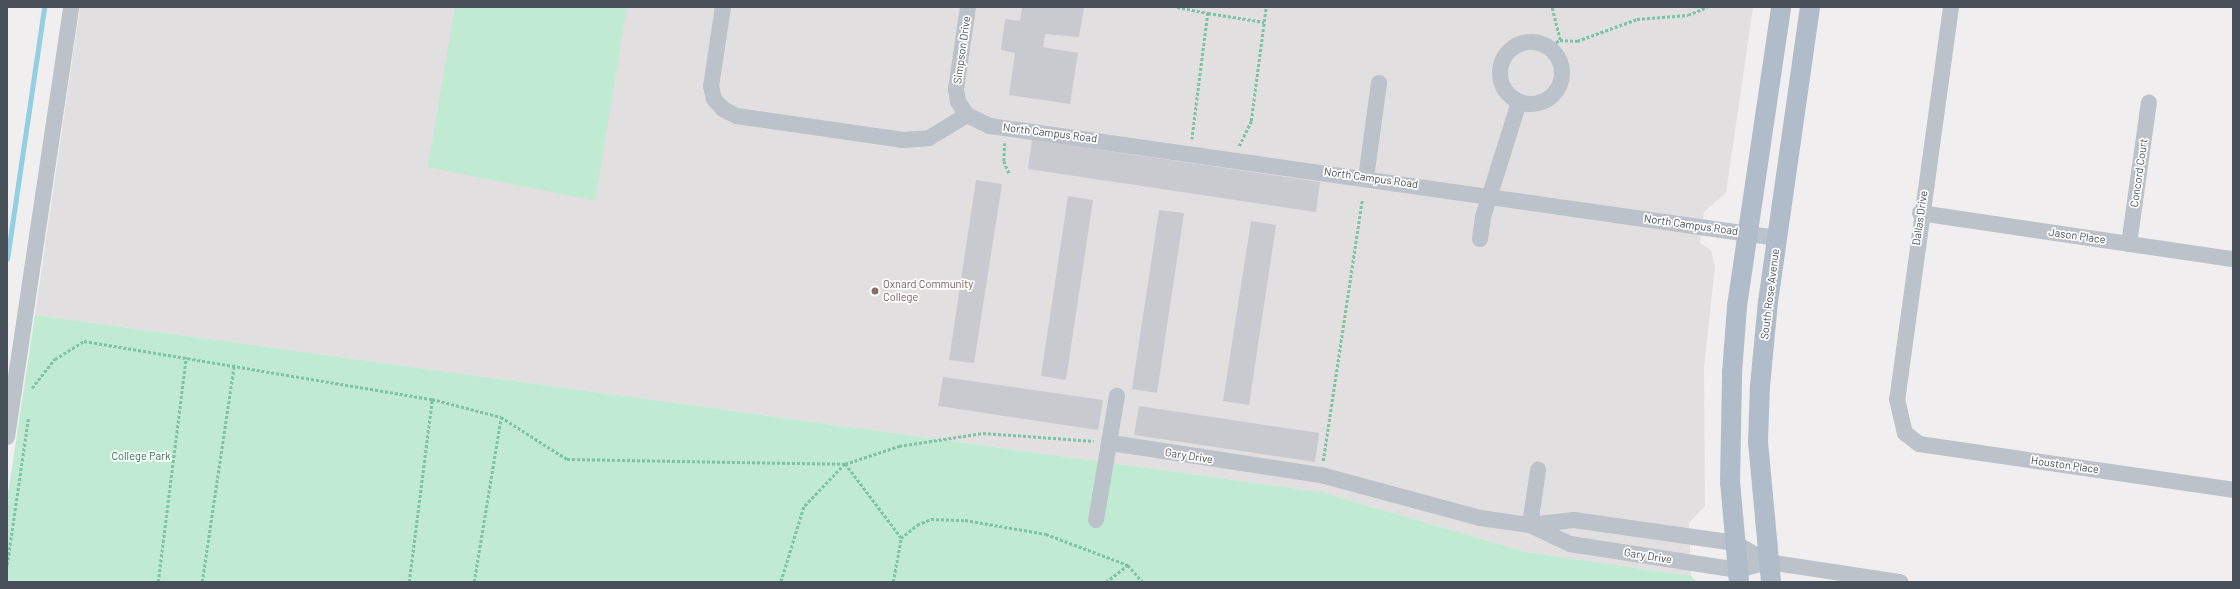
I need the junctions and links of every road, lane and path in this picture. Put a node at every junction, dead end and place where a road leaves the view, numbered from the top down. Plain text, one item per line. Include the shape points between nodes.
1 (71, 7) edge
2 (723, 7) edge
3 (968, 7) edge
4 (1177, 7) edge
5 (1266, 7) edge
6 (1552, 7) edge
7 (1708, 7) edge
8 (1781, 7) edge
9 (1810, 7) edge
10 (1951, 7) edge
11 (1208, 13) junction
12 (1264, 22) junction
13 (1553, 44) junction
14 (1379, 83) dead end
15 (1519, 102) junction
16 (2149, 102) dead end
17 (966, 115) junction
18 (1192, 139) dead end
19 (1005, 142) dead end
20 (1239, 146) dead end
21 (1009, 173) dead end
22 (1366, 178) junction
23 (1490, 196) junction
24 (1362, 200) dead end
25 (1920, 213) junction
26 (1748, 233) junction
27 (1777, 238) junction
28 (1480, 239) dead end
29 (2129, 244) junction
30 (2233, 259) edge
31 (186, 357) junction
32 (234, 364) junction
33 (31, 394) dead end
34 (1117, 396) dead end
35 (432, 399) junction
36 (29, 410) dead end
37 (501, 417) junction
38 (1903, 428) joint
39 (7, 437) edge
40 (1111, 443) junction
41 (845, 464) junction
42 (1538, 470) dead end
43 (1321, 475) junction
44 (2233, 490) edge
45 (1096, 520) dead end
46 (1530, 525) junction
47 (901, 538) junction
48 (1735, 543) junction
49 (1768, 562) junction
50 (7, 565) edge
51 (1128, 565) junction
52 (1738, 576) edge
53 (158, 582) edge
54 (202, 582) edge
55 (408, 582) edge
56 (474, 582) edge
57 (781, 582) edge
58 (893, 582) edge
59 (1106, 582) edge
60 (1143, 582) edge
61 (1771, 582) edge
62 (1901, 582) edge

1 - 39 street
2 - 17 street via 711,86 714,99 723,109 737,116 903,140 929,138
3 - 17 street, Simpson Drive via 956,89 958,102
4 - 11 path
5 - 12 path
6 - 13 path
7 - 13 path via 1688,15 1637,19 1577,41
8 - 26 main road
9 - 27 main road, South Rose Avenue
10 - 25 street, Dallas Drive
11 - 12 path
11 - 18 path
12 - 20 path via 1251,121
13 - 15 street via 1560,63 1560,82 1548,98 1529,104
13 - 15 street via 1522,44 1503,59 1500,79 1510,96
14 - 22 street
15 - 23 street
16 - 29 street, Concord Court
17 - 22 street, North Campus Road via 990,126
19 - 21 path via 1004,161
22 - 23 street, North Campus Road
23 - 26 street, North Campus Road
23 - 28 street
24 - 43 path
25 - 29 street, Jason Place
25 - 38 street, Dallas Drive via 1897,400
26 - 27 street, North Campus Road
26 - 48 main road via 1737,306 1731,403 1730,482
27 - 49 main road, South Rose Avenue via 1767,310 1758,442
29 - 30 street, Jason Place
31 - 32 path
31 - 33 path via 84,341 55,358 32,387
31 - 53 path
32 - 35 path
32 - 54 path
34 - 40 street
35 - 37 path
35 - 55 path
36 - 50 path
37 - 41 path via 567,459
37 - 56 path
38 - 44 street, Houston Place via 1919,444
40 - 41 path via 1065,436 983,433 899,446
40 - 43 street, Gary Drive
40 - 45 street
41 - 47 path
41 - 57 path via 804,507
42 - 46 street
43 - 46 street, Gary Drive via 1480,518
46 - 48 street, Gary Drive via 1574,520
46 - 52 street, Gary Drive via 1570,544
47 - 51 path via 917,525 931,519 965,520 1046,534
47 - 58 path
48 - 49 street, Gary Drive
48 - 52 main road
49 - 52 street, Gary Drive
49 - 61 main road, South Rose Avenue
49 - 62 street, Gary Drive
51 - 59 path
51 - 60 path

